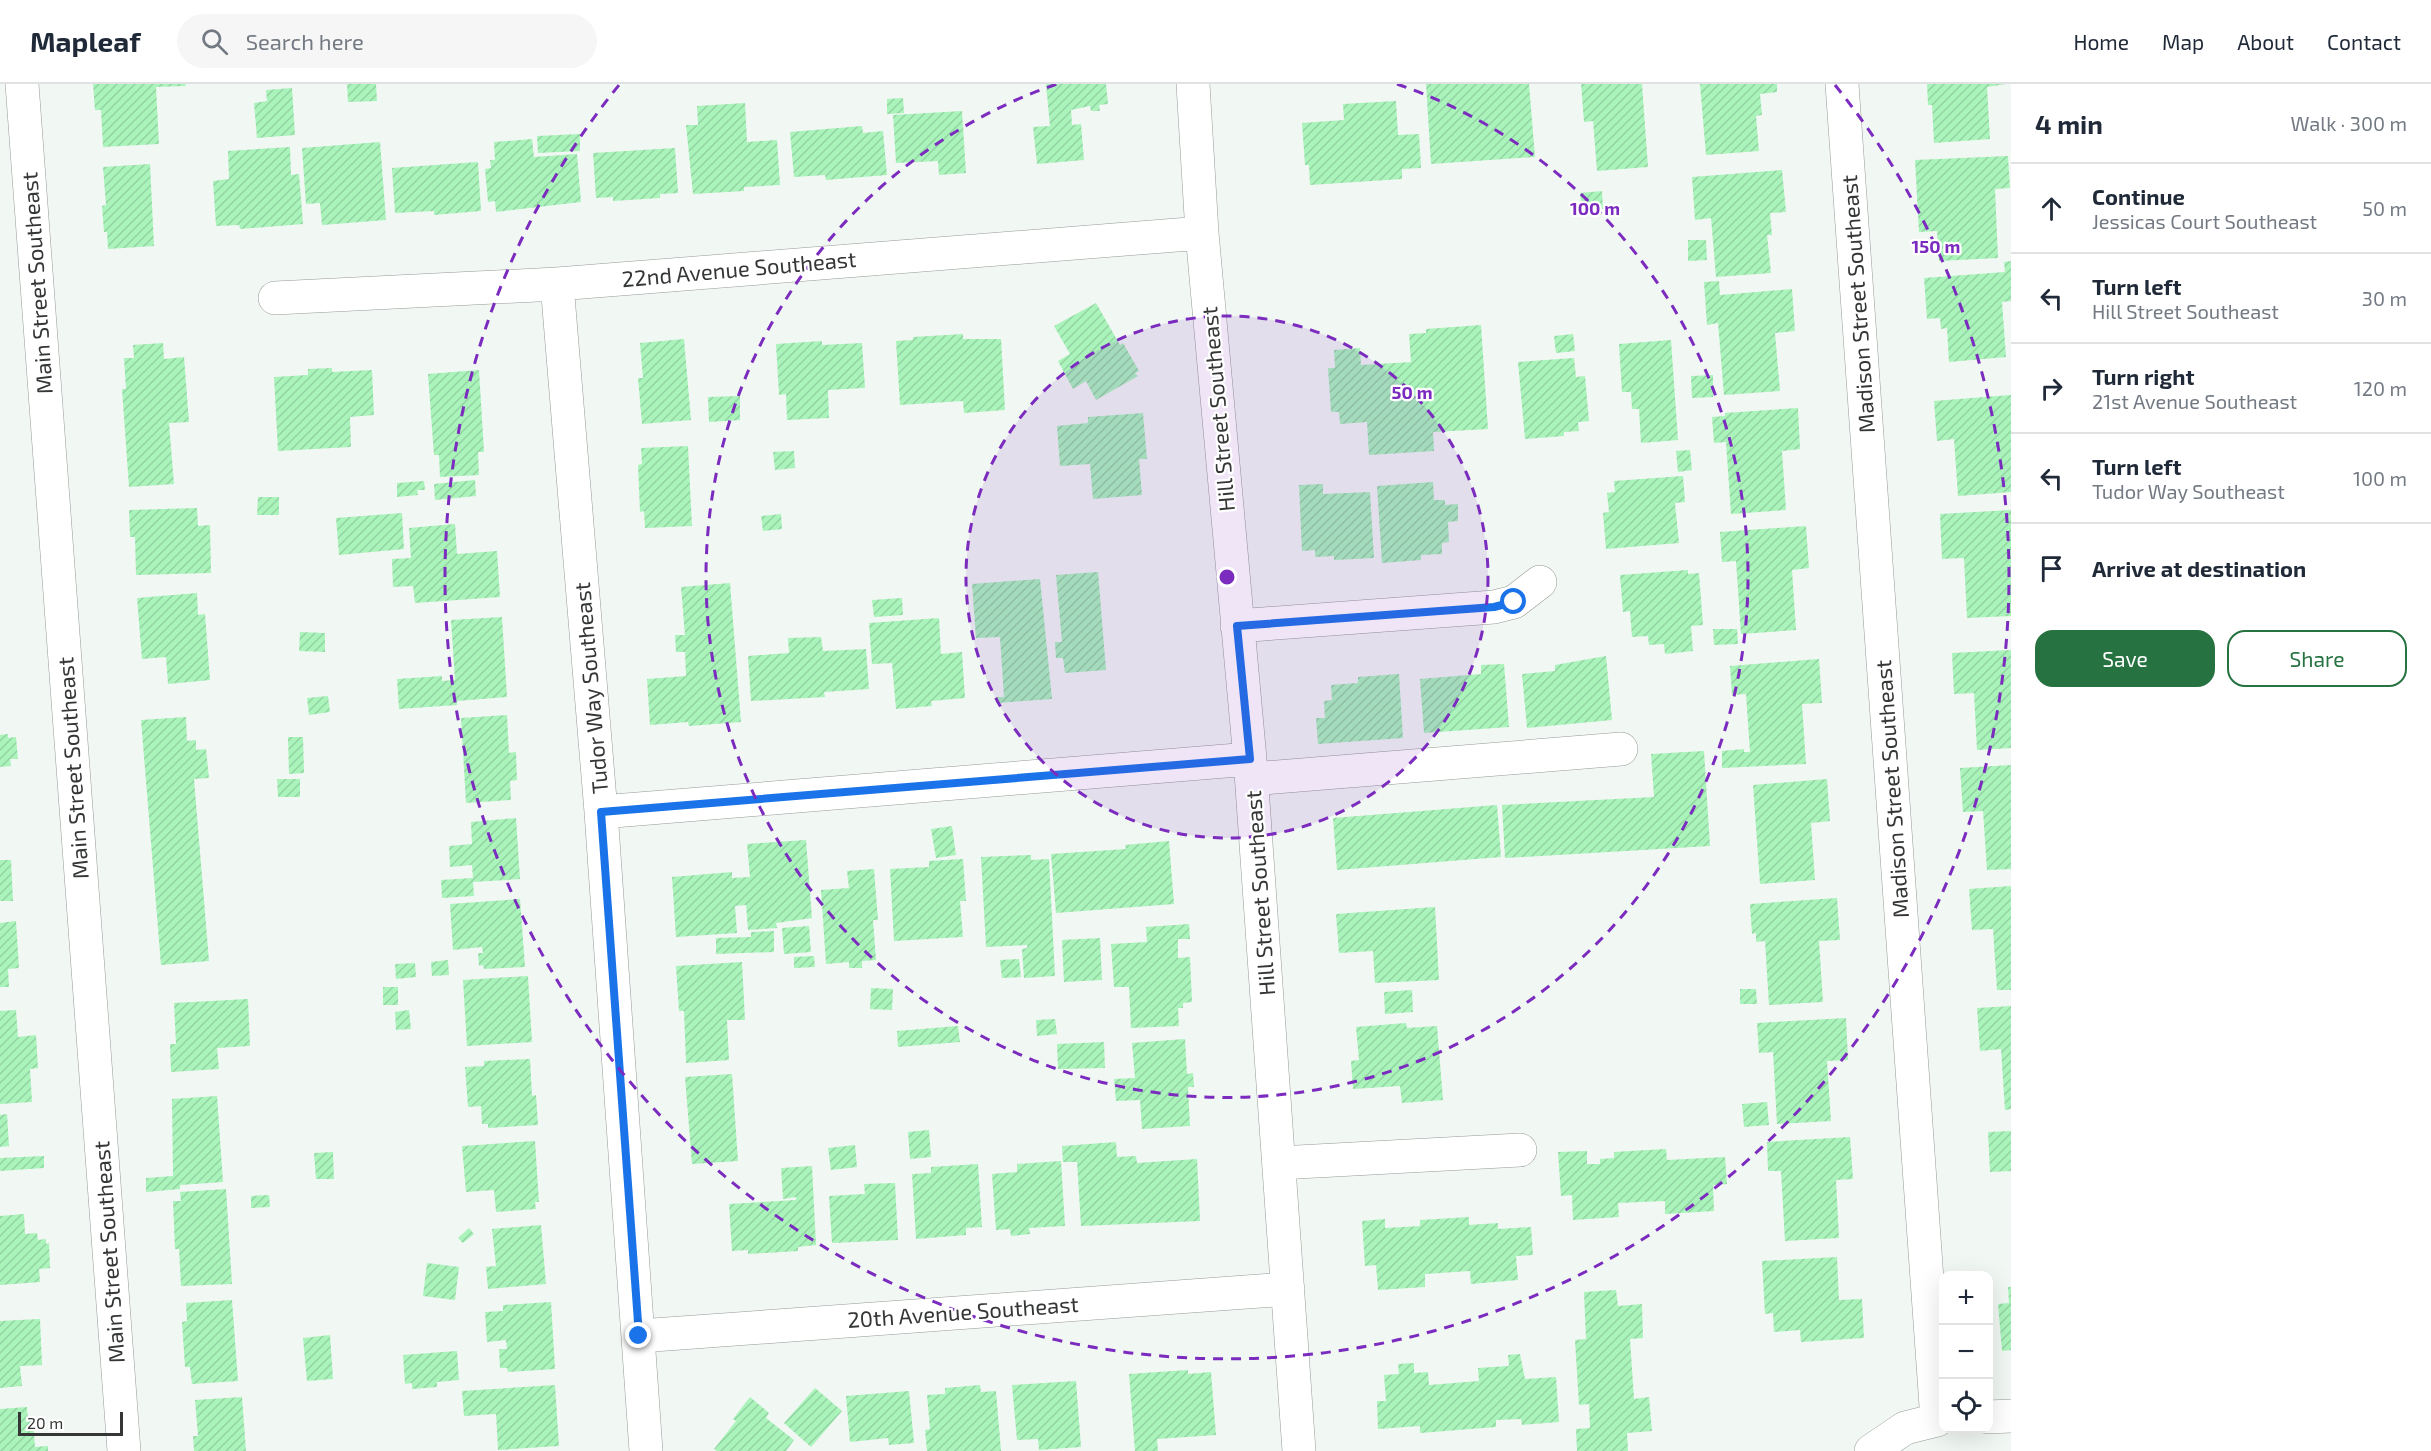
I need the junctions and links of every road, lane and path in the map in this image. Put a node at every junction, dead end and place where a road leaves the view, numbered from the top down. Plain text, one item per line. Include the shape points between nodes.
1 (22, 84) edge
2 (1192, 84) edge
3 (1842, 84) edge
4 (1202, 233) junction
5 (557, 284) junction
6 (275, 298) dead end
7 (1540, 582) dead end
8 (1237, 626) junction
9 (1621, 748) dead end
10 (1251, 769) junction
11 (601, 812) junction
12 (1520, 1150) dead end
13 (1279, 1163) junction
14 (1288, 1289) junction
15 (639, 1336) junction
16 (1939, 1406) edge
17 (2011, 1416) edge
18 (1993, 1417) edge
19 (1939, 1420) edge
20 (124, 1451) edge
21 (646, 1451) edge
22 (1299, 1451) edge
23 (1871, 1451) edge

1 - 20 street, Main Street Southeast
2 - 4 street, Hill Street Southeast
3 - 16 street, Madison Street Southeast
4 - 5 street, 22nd Avenue Southeast
4 - 8 street, Hill Street Southeast
5 - 6 street, 22nd Avenue Southeast
5 - 11 street, Tudor Way Southeast
7 - 8 street via 1514,602 1494,607
8 - 10 street, Hill Street Southeast
9 - 10 street
10 - 11 street
10 - 13 street, Hill Street Southeast
11 - 15 street, Tudor Way Southeast
12 - 13 street
13 - 14 street, Hill Street Southeast
14 - 15 street, 20th Avenue Southeast
14 - 22 street, Hill Street Southeast
15 - 21 street, Tudor Way Southeast
17 - 18 street
19 - 23 street, Madison Street Southeast via 1905,1428

